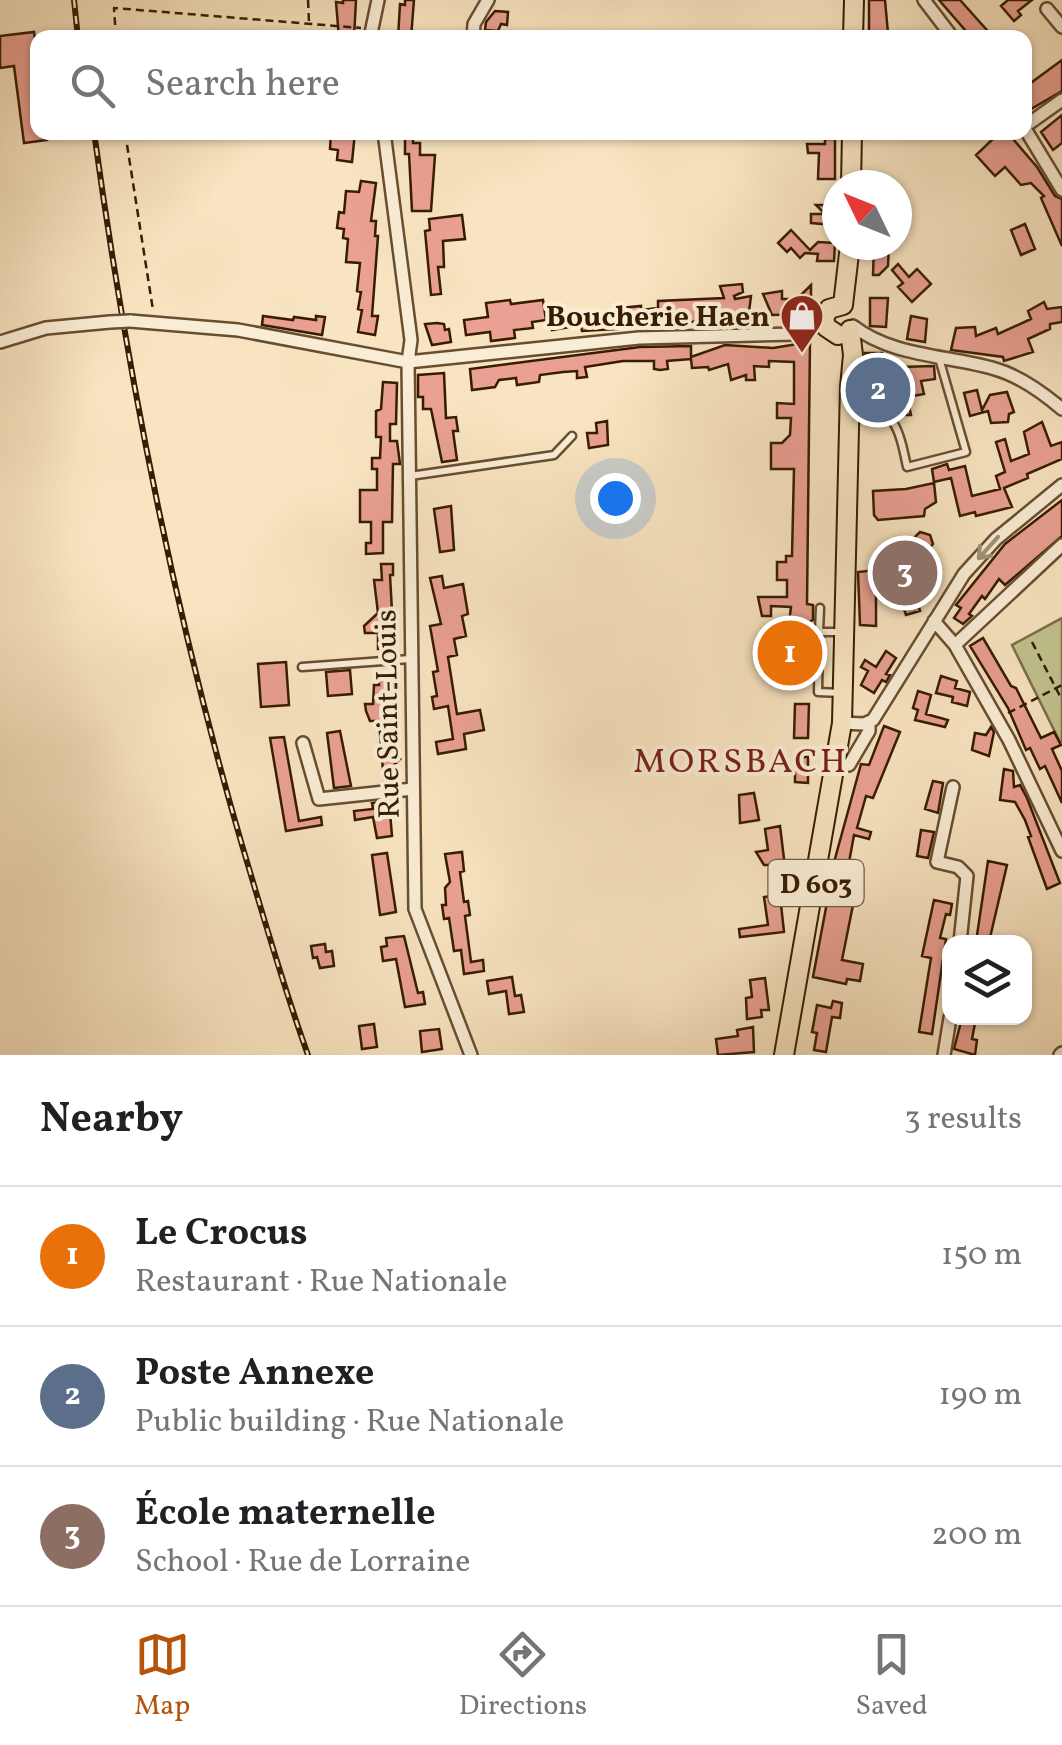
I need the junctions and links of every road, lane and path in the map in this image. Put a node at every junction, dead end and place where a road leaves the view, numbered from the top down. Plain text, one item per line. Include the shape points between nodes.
1 (308, 0) edge
2 (378, 0) edge
3 (488, 0) edge
4 (854, 0) edge
5 (924, 0) edge
6 (1047, 9) dead end
7 (308, 24) junction
8 (1062, 28) edge
9 (115, 30) edge
10 (349, 30) edge
11 (371, 30) edge
12 (474, 30) edge
13 (853, 30) edge
14 (947, 30) edge
15 (1062, 100) edge
16 (1032, 121) edge
17 (126, 140) edge
18 (385, 140) edge
19 (852, 140) edge
20 (1032, 140) edge
21 (851, 170) edge
22 (1062, 190) edge
23 (848, 260) edge
24 (155, 321) junction
25 (847, 330) junction
26 (0, 342) edge
27 (938, 357) junction
28 (408, 362) junction
29 (849, 394) junction
30 (1062, 409) edge
31 (572, 436) dead end
32 (409, 476) junction
33 (1062, 485) edge
34 (1062, 545) edge
35 (820, 608) dead end
36 (934, 621) junction
37 (819, 632) junction
38 (845, 632) junction
39 (1032, 642) dead end
40 (955, 646) junction
41 (412, 659) junction
42 (302, 667) dead end
43 (1062, 685) edge
44 (1056, 688) junction
45 (843, 694) junction
46 (1062, 700) edge
47 (998, 719) junction
48 (869, 722) junction
49 (842, 723) junction
50 (303, 743) dead end
51 (848, 765) dead end
52 (952, 787) dead end
53 (413, 789) junction
54 (1062, 851) edge
55 (961, 935) edge
56 (949, 1025) edge
57 (471, 1055) edge
58 (784, 1055) edge
59 (944, 1055) edge

1 - 7 path
2 - 11 street
3 - 12 street
4 - 13 main road
5 - 14 street
6 - 8 street
7 - 9 path via 114,8
7 - 10 path
15 - 16 street
17 - 24 path
18 - 28 street, Rue Saint-Louis via 411,340
19 - 21 main road
20 - 22 street
23 - 25 main road via 843,306 829,309
24 - 26 street, bridge via 46,328
24 - 28 street
25 - 27 street
25 - 28 street via 639,338
25 - 29 main road, D 603
25 - 29 main road, D 603 via 853,350
27 - 29 lane via 966,452 907,467 900,432 881,408
27 - 30 street via 1016,377
28 - 32 street, Rue Saint-Louis
29 - 38 main road, D 603
31 - 32 lane via 554,455
32 - 41 street, Rue Saint-Louis
33 -> 36 street via 996,539
34 - 40 street
35 - 37 lane
36 - 40 street
36 - 48 street
37 - 38 lane
37 - 45 lane via 818,692
38 - 45 main road, D 603
39 - 44 path
40 - 47 street
41 - 42 lane
41 - 53 street, Rue Saint-Louis
43 - 44 path
44 - 46 path
44 - 47 path
45 - 49 main road, D 603
47 - 54 street
48 - 49 street
48 - 51 street
49 - 58 main road, D 603
50 - 53 street via 319,799
52 - 55 street via 937,862 968,876
53 - 57 street, Rue Saint-Louis via 415,909
56 - 59 street

